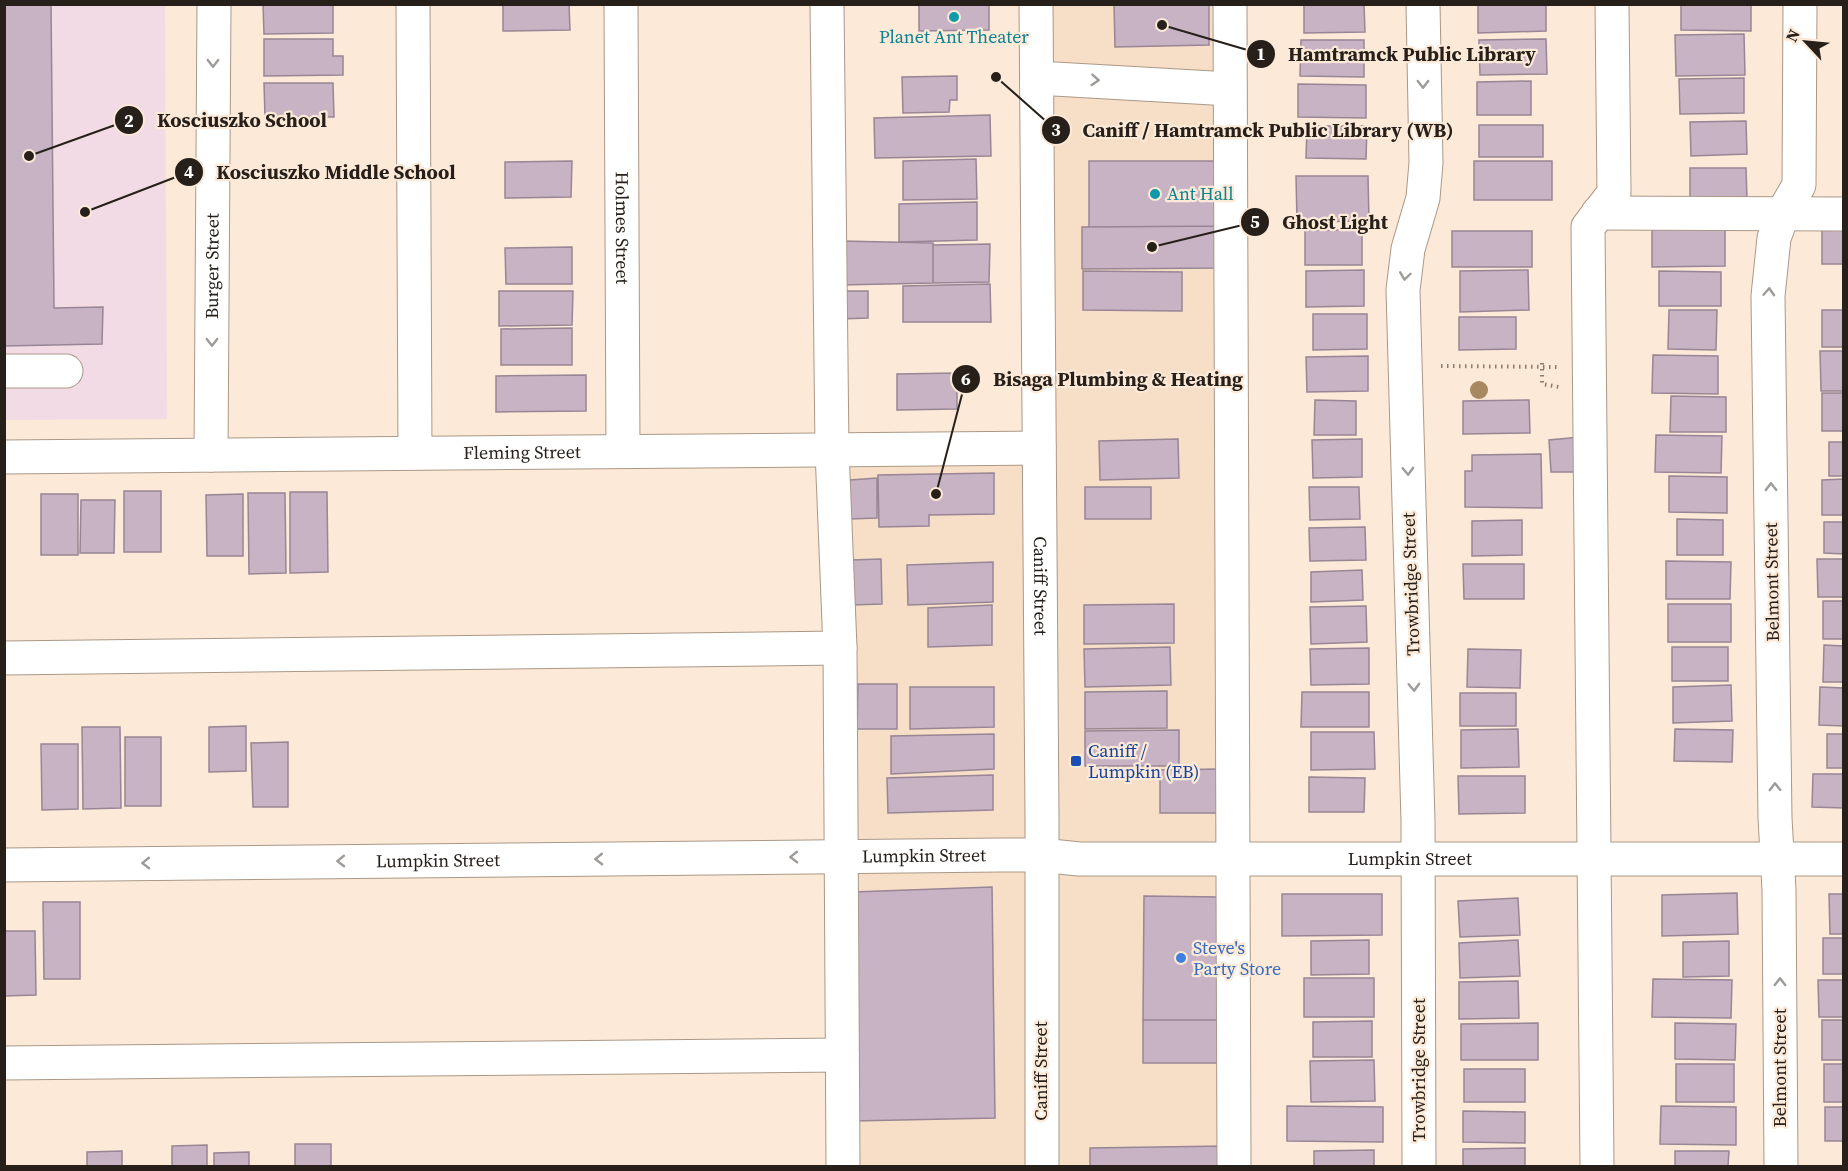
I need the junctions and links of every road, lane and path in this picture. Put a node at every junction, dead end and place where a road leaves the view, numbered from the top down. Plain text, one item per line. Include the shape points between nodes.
1 (214, 4) edge
2 (413, 4) edge
3 (621, 4) edge
4 (827, 4) edge
5 (1036, 4) edge
6 (1230, 4) edge
7 (1423, 4) edge
8 (1612, 4) edge
9 (1800, 4) edge
10 (1037, 78) junction
11 (1230, 90) junction
12 (1598, 213) junction
13 (1844, 214) edge
14 (1441, 366) dead end
15 (1563, 368) dead end
16 (4, 371) edge
17 (66, 371) dead end
18 (1039, 448) junction
19 (832, 450) junction
20 (623, 451) junction
21 (415, 453) junction
22 (211, 455) junction
23 (4, 458) edge
24 (840, 648) junction
25 (4, 658) edge
26 (1041, 855) junction
27 (841, 856) junction
28 (1418, 857) junction
29 (1595, 858) junction
30 (1233, 859) junction
31 (1776, 859) junction
32 (1844, 859) edge
33 (4, 865) edge
34 (842, 1055) junction
35 (4, 1063) edge
36 (843, 1167) edge
37 (1042, 1167) edge
38 (1234, 1167) edge
39 (1419, 1167) edge
40 (1598, 1167) edge
41 (1781, 1167) edge

1 -> 22 street, Burger Street
2 - 21 street
3 - 20 street, Holmes Street
4 - 19 street
5 - 10 street, Caniff Street
6 - 11 street
7 -> 28 street, Trowbridge Street via 1426,163 1423,198 1408,249 1403,290
8 - 12 street via 1614,193
31 -> 9 street, Belmont Street via 1768,296 1774,238 1799,185
10 -> 11 street
10 - 18 street, Caniff Street
11 - 30 street
12 - 13 street
12 - 29 street via 1588,227
14 - 15 path
16 - 17 street
18 - 19 street, Fleming Street
18 - 26 street, Caniff Street
19 - 20 street, Fleming Street
19 - 24 street
20 - 21 street, Fleming Street
21 - 22 street, Fleming Street
22 - 23 street, Fleming Street
24 - 25 street
24 - 27 street
26 - 27 street, Lumpkin Street
26 - 30 street, Lumpkin Street via 1079,859
26 - 37 street, Caniff Street
27 -> 33 street, Lumpkin Street
27 - 34 street
28 - 29 street, Lumpkin Street
28 - 30 street, Lumpkin Street
28 - 39 street, Trowbridge Street
29 - 31 street, Lumpkin Street
29 - 40 street
30 - 38 street
31 - 32 street, Lumpkin Street
41 -> 31 street, Belmont Street
34 - 35 street
34 - 36 street

